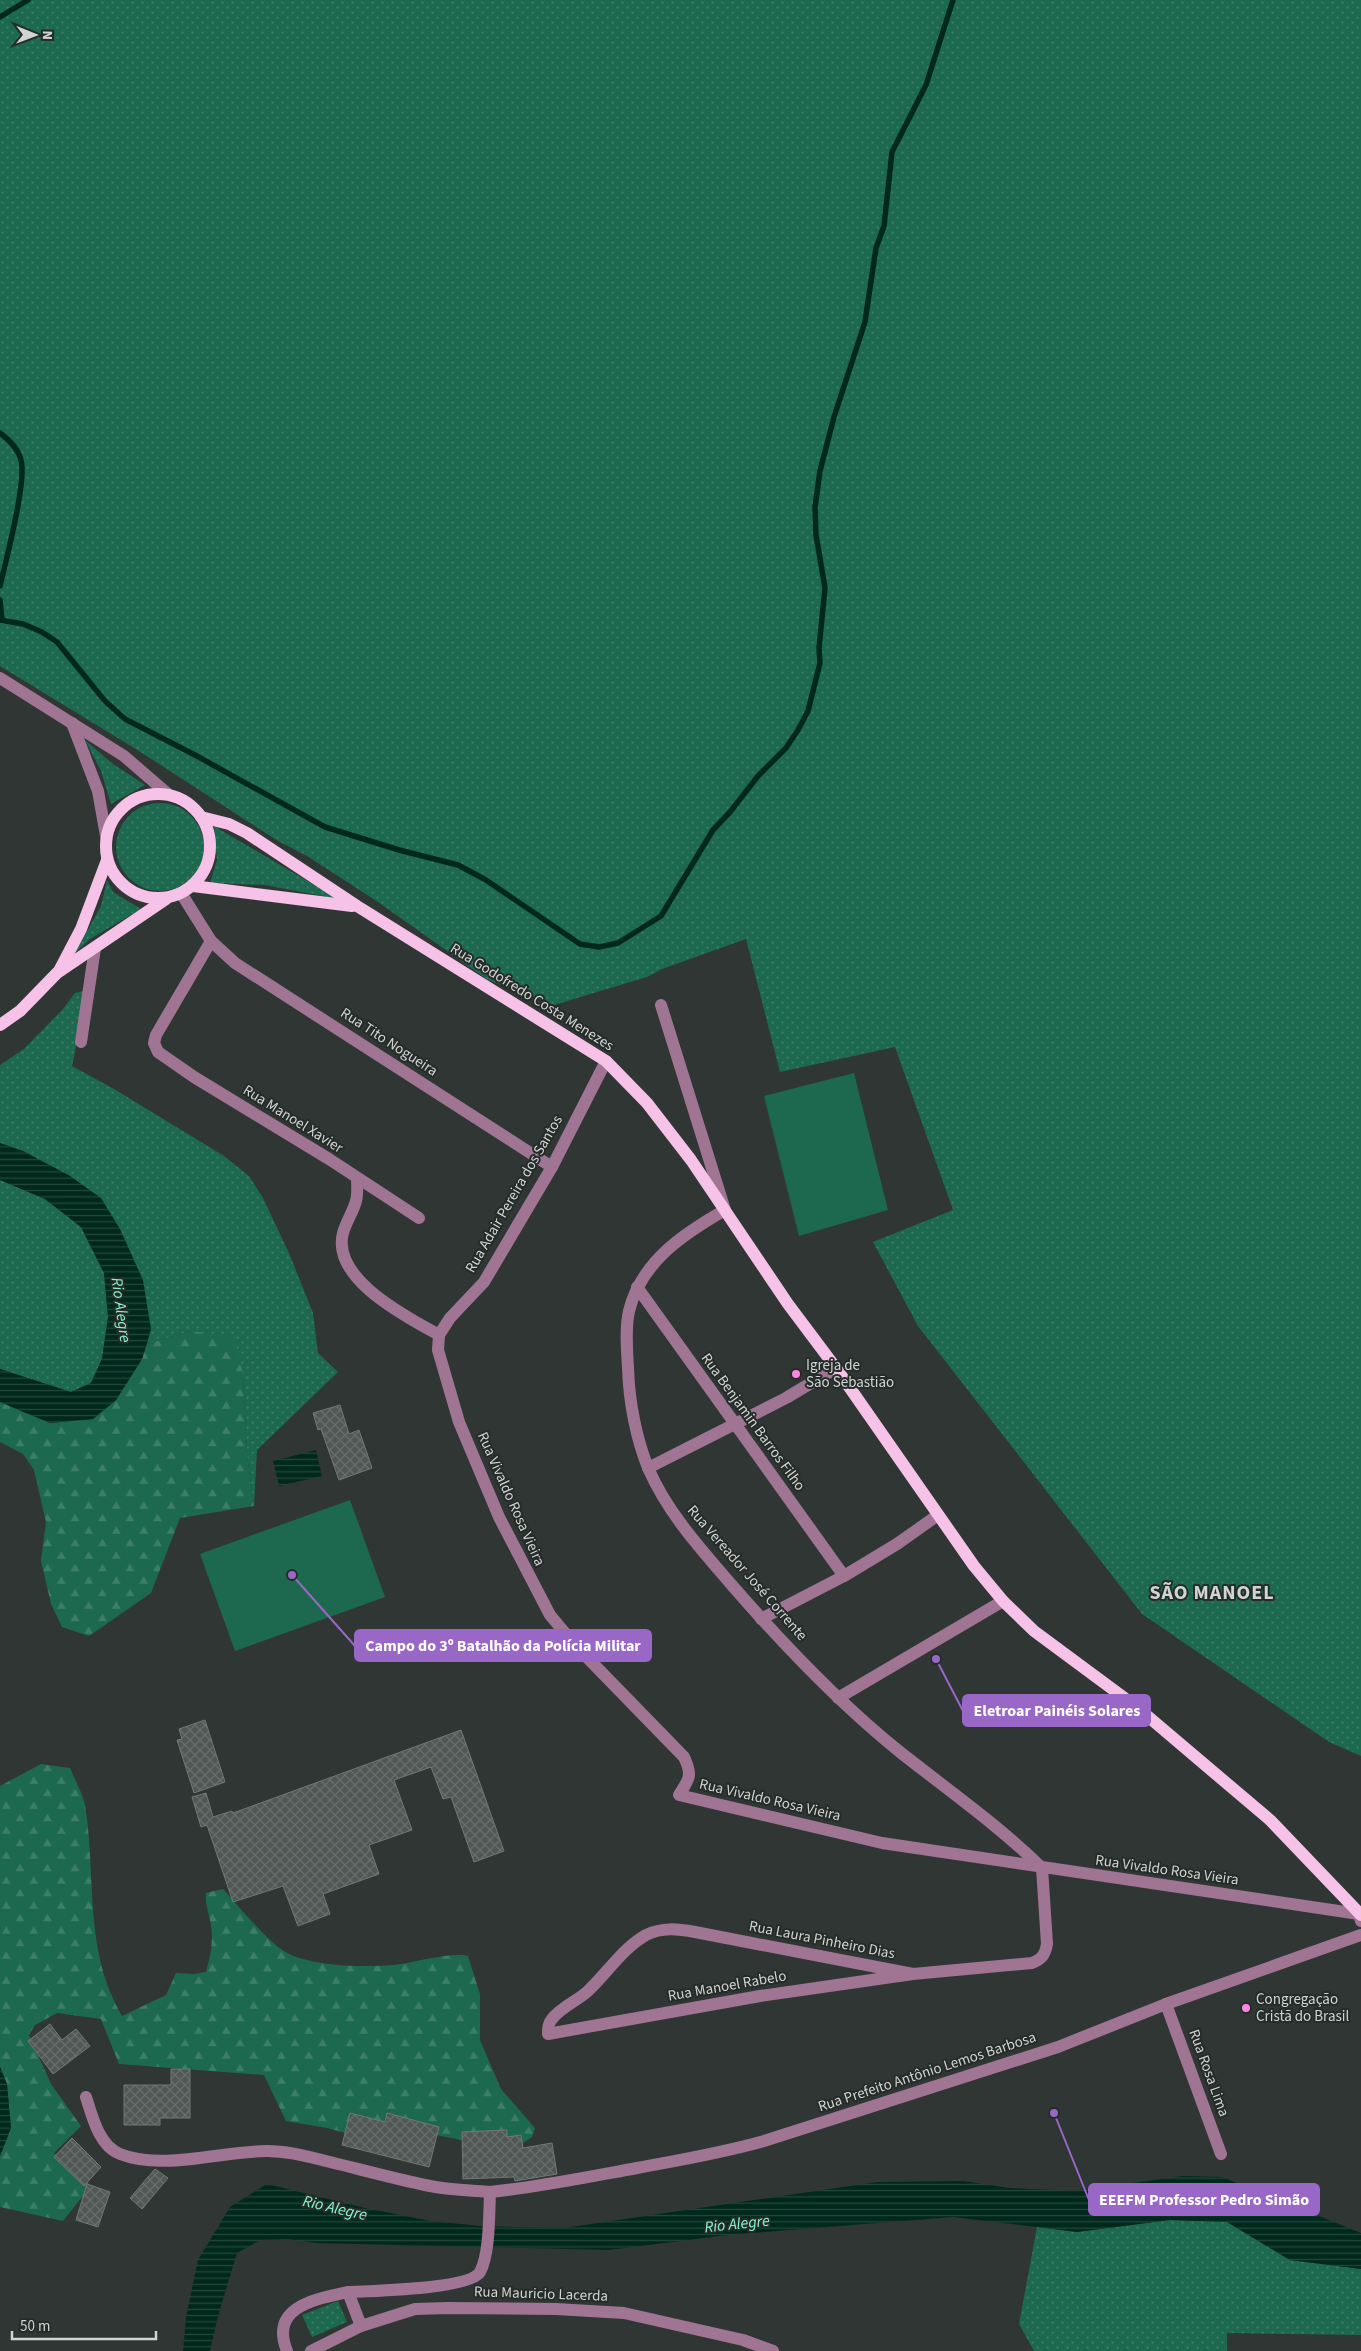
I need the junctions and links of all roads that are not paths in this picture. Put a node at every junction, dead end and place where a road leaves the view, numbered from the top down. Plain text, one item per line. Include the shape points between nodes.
1 (0, 678) edge
2 (72, 723) junction
3 (168, 794) junction
4 (201, 817) junction
5 (106, 836) junction
6 (107, 860) junction
7 (193, 886) junction
8 (181, 893) junction
9 (166, 899) junction
10 (356, 906) junction
11 (211, 941) junction
12 (95, 948) junction
13 (57, 974) junction
14 (661, 1005) dead end
15 (0, 1025) edge
16 (81, 1042) dead end
17 (606, 1061) junction
18 (552, 1167) junction
19 (357, 1178) junction
20 (724, 1210) junction
21 (419, 1218) dead end
22 (637, 1288) junction
23 (439, 1336) junction
24 (836, 1368) junction
25 (734, 1425) junction
26 (648, 1468) junction
27 (938, 1515) junction
28 (844, 1576) junction
29 (1003, 1601) junction
30 (761, 1619) junction
31 (838, 1698) junction
32 (1042, 1868) junction
33 (1360, 1917) edge
34 (1361, 1935) edge
35 (912, 1974) junction
36 (1166, 2004) junction
37 (548, 2034) joint
38 (86, 2097) dead end
39 (1221, 2154) dead end
40 (490, 2192) junction
41 (348, 2292) junction
42 (361, 2326) junction
43 (287, 2351) edge
44 (311, 2351) edge
45 (773, 2351) edge

1 - 2 street
2 - 3 street via 124,756
2 - 5 street via 98,792
3 - 4 main road via 192,806
3 - 5 main road via 136,798 122,808
4 - 7 main road via 208,832 210,848 207,864
4 - 10 main road, Rua Godofredo Costa Menezes via 247,833
5 - 6 main road
6 - 9 main road via 124,885 134,893
6 - 13 main road via 81,929
7 - 8 main road
7 - 10 main road
8 - 9 main road
8 - 11 street, Rua Tito Nogueira
9 - 12 main road
10 - 17 main road, Rua Godofredo Costa Menezes
11 - 18 street, Rua Tito Nogueira via 235,962
11 - 19 street, Rua Manoel Xavier via 160,1029 154,1043 158,1052
12 - 13 main road
12 - 16 street
13 - 15 main road via 20,1011
14 - 20 street
17 - 18 street, Rua Adair Pereira dos Santos
17 - 20 main road, Rua Godofredo Costa Menezes via 647,1103
18 - 23 street, Rua Adair Pereira dos Santos via 484,1282 450,1318
19 - 21 street, Rua Manoel Xavier
19 - 23 street via 357,1200 342,1234 347,1262 381,1302
20 - 22 street, Rua Vereador José Corrente via 689,1230 660,1255
20 - 24 main road, Rua Godofredo Costa Menezes
22 - 25 street, Rua Benjamin Barros Filho
22 - 26 street, Rua Vereador José Corrente via 629,1313 628,1391
23 - 32 street, Rua Vivaldo Rosa Vieira via 442,1372 458,1422 531,1582 550,1615 574,1645 684,1757 690,1778 679,1796 882,1843
24 - 25 street
24 - 27 main road, Rua Godofredo Costa Menezes
25 - 26 street
25 - 28 street, Rua Benjamin Barros Filho
26 - 30 street, Rua Vereador José Corrente via 666,1502 692,1538
27 - 28 street
27 - 29 main road, Rua Godofredo Costa Menezes
28 - 30 street
29 - 31 street
29 - 33 main road, Rua Godofredo Costa Menezes via 1034,1631 1138,1708 1270,1820
30 - 31 street, Rua Vereador José Corrente
31 - 32 street, Rua Vereador José Corrente via 1012,1839
32 - 33 street, Rua Vivaldo Rosa Vieira
32 - 35 street, Rua Laura Pinheiro Dias via 1047,1944 1046,1954 1040,1960
34 - 36 street, Rua Prefeito Antônio Lemos Barbosa
35 - 37 street, Rua Manoel Rabelo via 760,1996
35 - 37 street, Rua Laura Pinheiro Dias via 695,1932 661,1930 640,1940 587,1992 553,2017 548,2024
36 - 39 street, Rua Rosa Lima
36 - 40 street, Rua Prefeito Antônio Lemos Barbosa via 1058,2047 764,2142 612,2173
38 - 40 street, Rua Prefeito Antônio Lemos Barbosa via 105,2140 112,2150 121,2154 175,2160 266,2151 293,2153 432,2186
40 - 41 street via 484,2256 480,2272 474,2278 393,2291
41 - 42 street
41 - 43 street via 308,2301 291,2312 285,2326
42 - 44 street, Rua Mauricio Lacerda
42 - 45 street, Rua Mauricio Lacerda via 415,2310 556,2309 624,2313 743,2340

